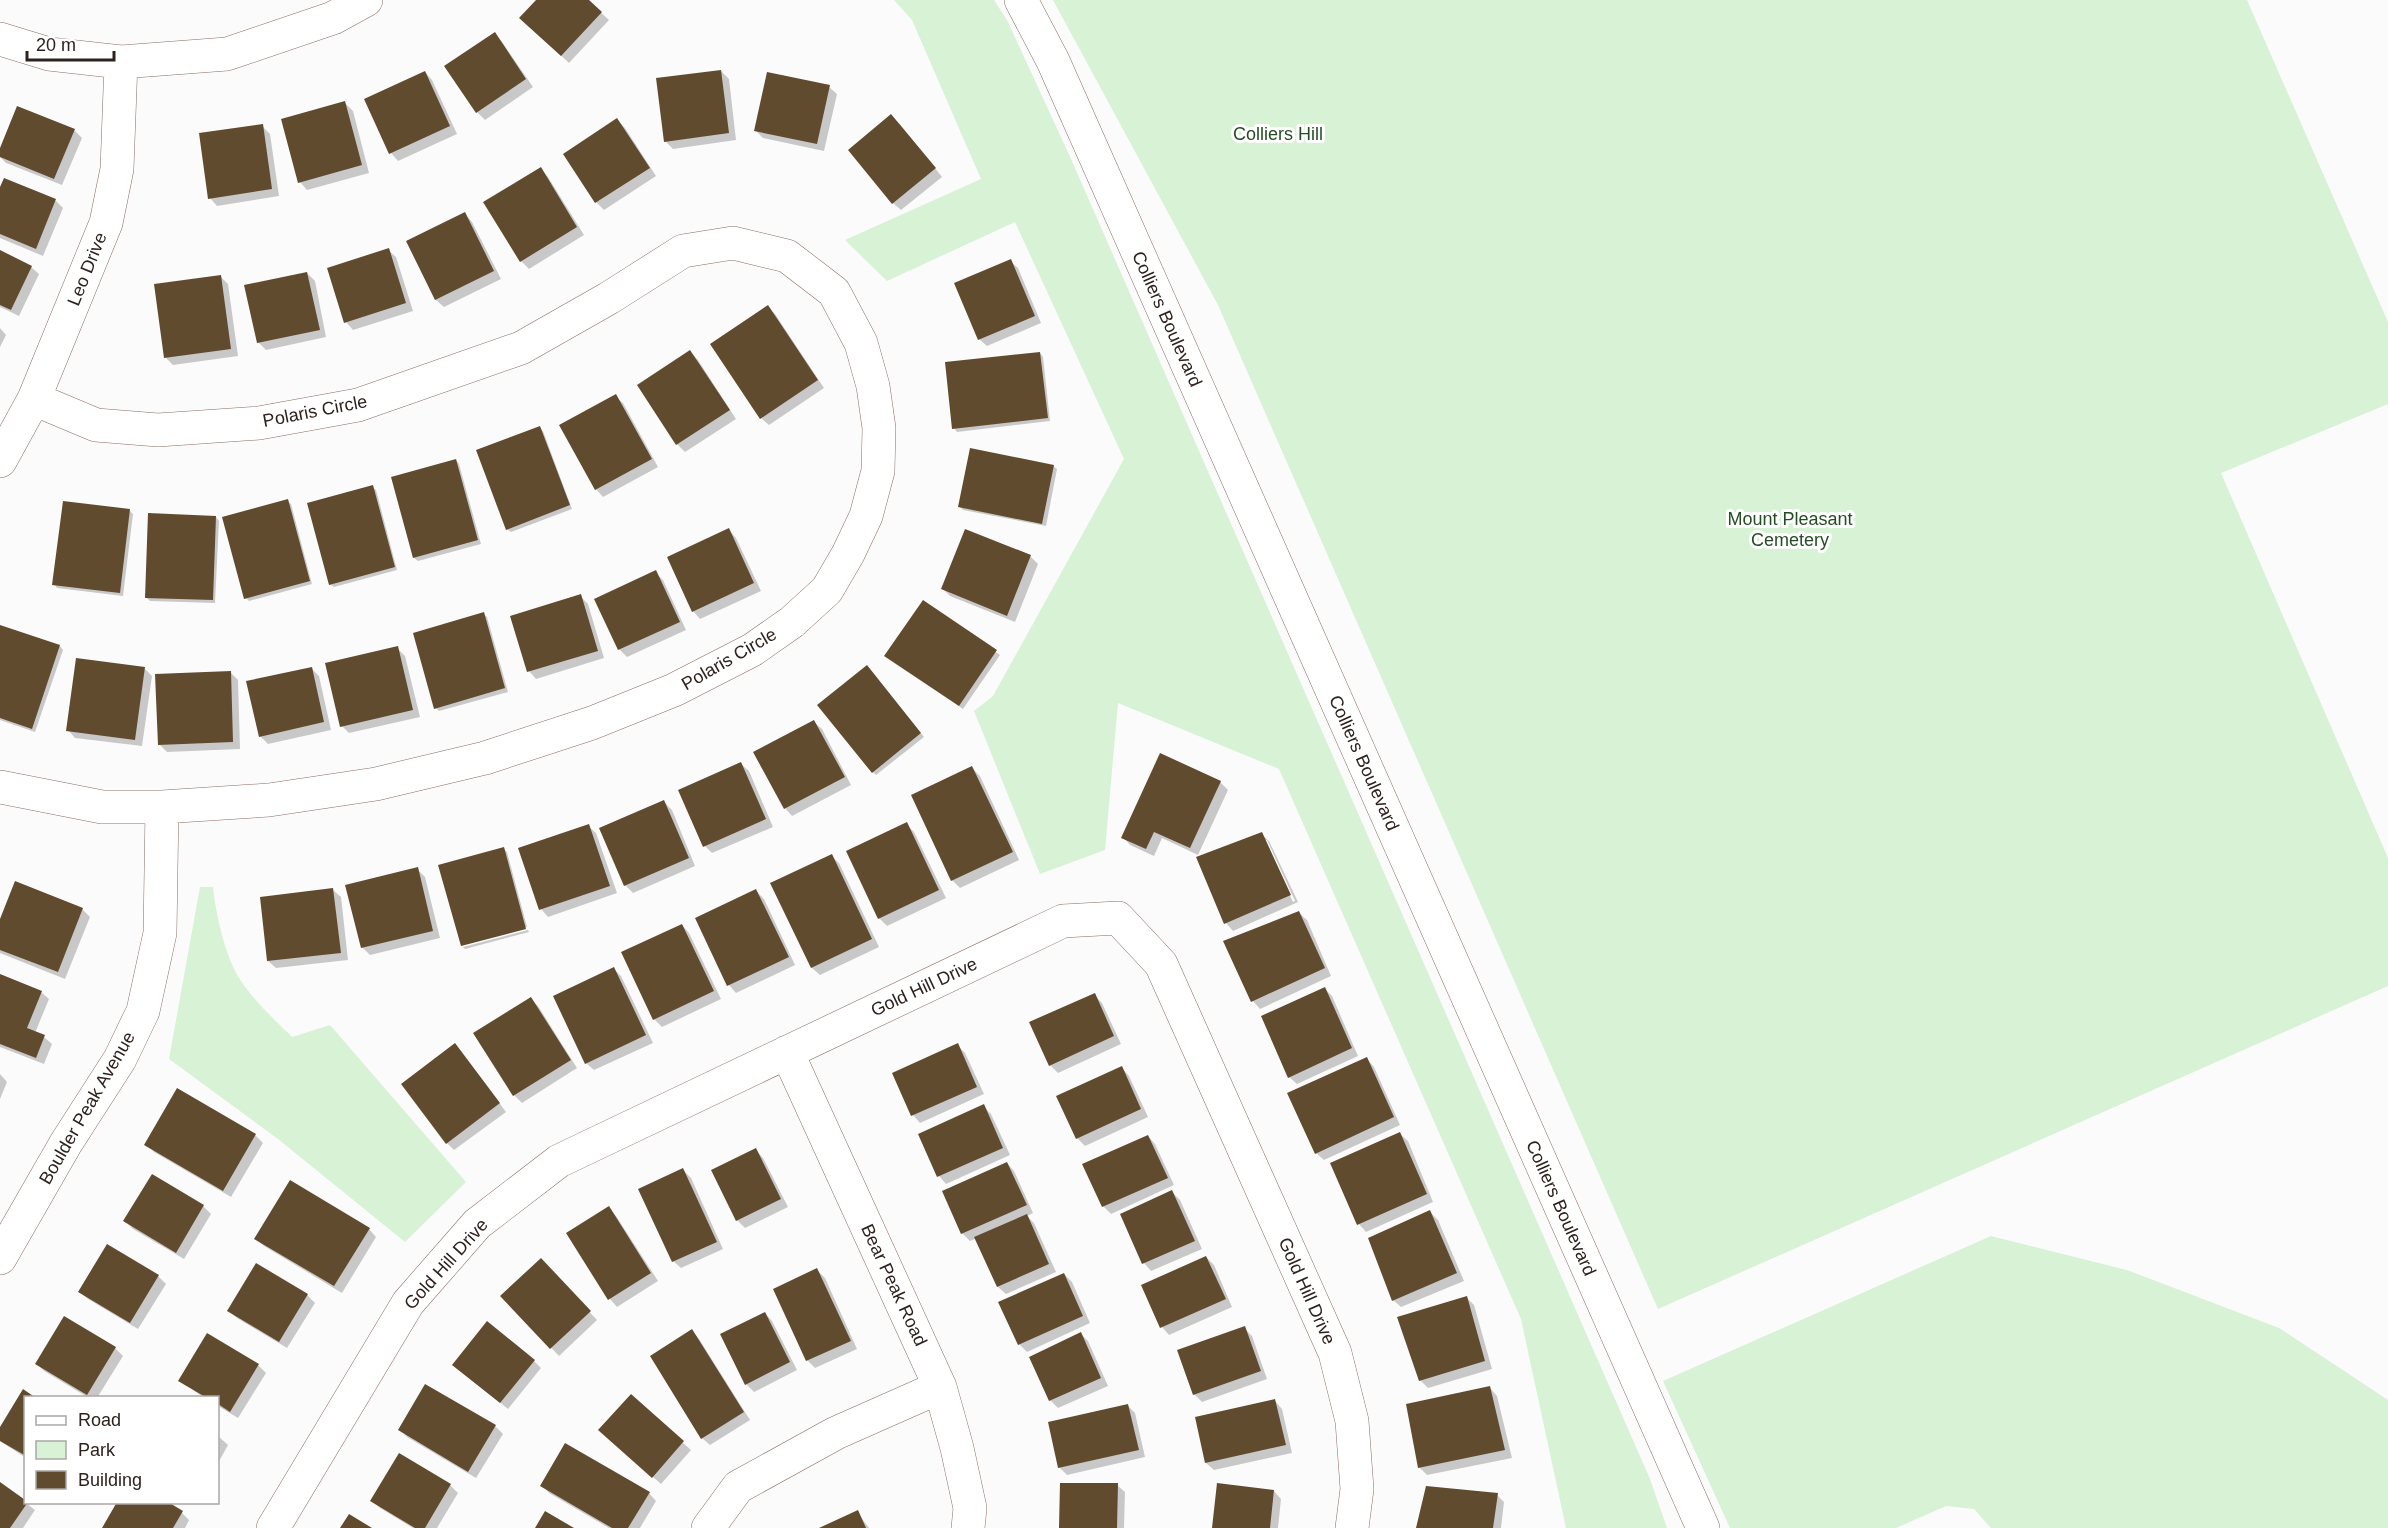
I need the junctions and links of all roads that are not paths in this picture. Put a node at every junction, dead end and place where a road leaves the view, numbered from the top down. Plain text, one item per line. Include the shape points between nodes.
1 (366, 0) edge
2 (1022, 0) edge
3 (0, 39) edge
4 (121, 62) junction
5 (34, 399) junction
6 (0, 462) edge
7 (0, 787) edge
8 (162, 807) junction
9 (787, 1052) junction
10 (0, 1258) edge
11 (940, 1387) junction
12 (273, 1528) edge
13 (708, 1528) edge
14 (968, 1528) edge
15 (1352, 1528) edge
16 (1703, 1528) edge

1 - 4 street via 333,18 227,54
2 - 16 street, Colliers Boulevard via 1053,61
3 - 4 street via 49,54
4 - 5 street, Leo Drive via 117,169 106,223
5 - 6 street, Leo Drive
5 - 8 street, Polaris Circle via 96,425 158,430 259,423 357,405 520,348 683,251 733,243 787,256 834,292 861,343 879,428 878,471 866,516 826,590 792,622 752,650 674,690 592,723 485,758 364,786 269,800
7 - 8 street, Polaris Circle via 102,807
8 - 10 street, Boulder Peak Avenue via 160,933 142,1011 120,1059
9 - 11 street, Bear Peak Road
9 - 12 street, Gold Hill Drive via 559,1161 477,1224 408,1303
9 - 15 street, Gold Hill Drive via 1063,921 1118,918 1161,964 1335,1353 1352,1421 1357,1489
11 - 13 street via 836,1433 738,1487
11 - 14 street, Bear Peak Road via 970,1508

